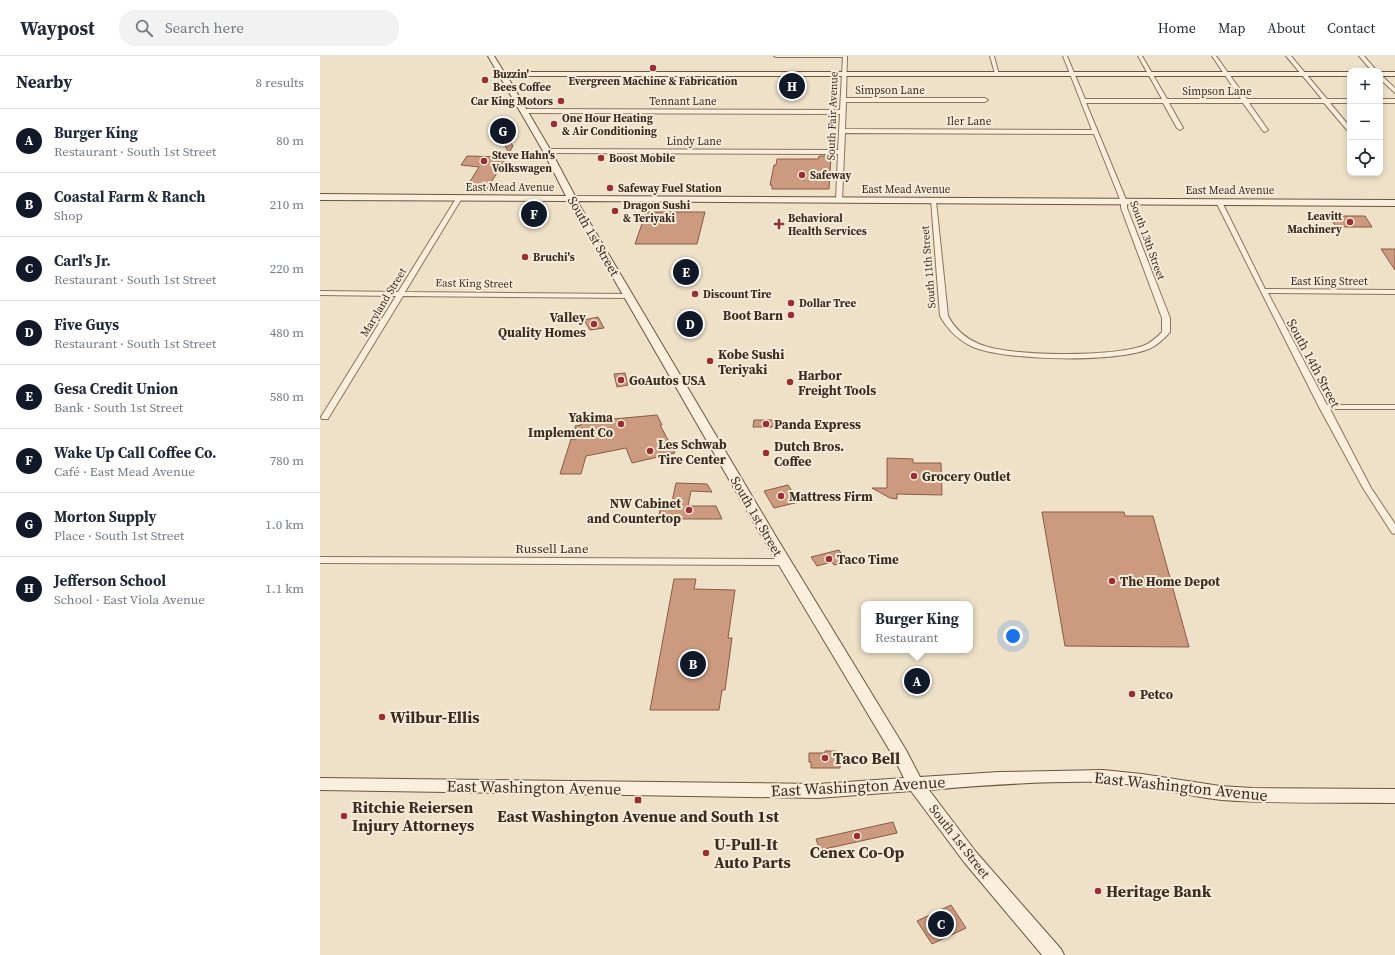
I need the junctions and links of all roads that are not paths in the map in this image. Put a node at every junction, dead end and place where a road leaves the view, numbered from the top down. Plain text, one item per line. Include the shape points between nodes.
1 (490, 56) edge
2 (776, 56) edge
3 (845, 56) edge
4 (992, 56) edge
5 (1066, 56) edge
6 (1140, 56) edge
7 (1214, 56) edge
8 (1288, 56) edge
9 (1361, 56) edge
10 (1372, 68) edge
11 (502, 74) junction
12 (844, 74) junction
13 (997, 74) junction
14 (1072, 74) junction
15 (1150, 74) junction
16 (1226, 74) junction
17 (1303, 74) junction
18 (1347, 74) edge
19 (1395, 74) edge
20 (1383, 75) edge
21 (1383, 78) edge
22 (1395, 91) edge
23 (843, 100) junction
24 (985, 100) dead end
25 (1083, 101) junction
26 (1165, 101) junction
27 (1244, 101) junction
28 (1325, 101) junction
29 (1347, 101) edge
30 (1383, 101) edge
31 (1395, 101) edge
32 (523, 111) junction
33 (843, 112) junction
34 (1347, 127) edge
35 (1180, 128) dead end
36 (1265, 130) dead end
37 (842, 131) junction
38 (1096, 132) junction
39 (547, 151) junction
40 (841, 152) junction
41 (320, 197) edge
42 (459, 198) junction
43 (572, 199) junction
44 (839, 200) junction
45 (933, 201) junction
46 (1124, 202) junction
47 (1219, 202) junction
48 (1395, 203) edge
49 (1263, 291) junction
50 (1395, 292) edge
51 (320, 293) edge
52 (401, 293) junction
53 (628, 296) junction
54 (1065, 355) joint
55 (1323, 407) junction
56 (1395, 407) edge
57 (325, 417) dead end
58 (1395, 531) edge
59 (320, 560) edge
60 (784, 562) junction
61 (320, 784) edge
62 (916, 785) junction
63 (1395, 796) edge
64 (1054, 955) edge

1 - 11 street, South 1st Street
2 - 3 street
3 - 12 street, South Fair Avenue
4 - 13 street
5 - 14 street, South 13th Street
6 - 15 street
7 - 16 street
8 - 17 street
9 - 10 street
11 - 12 street
11 - 32 street, South 1st Street
12 - 13 street
12 - 23 street, South Fair Avenue
13 - 14 street
14 - 15 street
14 - 25 street, South 13th Street
15 - 16 street
15 - 26 street
16 - 17 street
16 - 27 street
17 - 18 street
17 - 28 street
19 - 20 street
21 - 22 street
23 - 24 street, Simpson Lane
23 - 33 street, South Fair Avenue
25 - 26 street, Simpson Lane
25 - 38 street, South 13th Street
26 - 27 street, Simpson Lane
26 - 35 street
27 - 28 street, Simpson Lane
27 - 36 street
28 - 29 street, Simpson Lane
28 - 34 street
30 - 31 street
32 - 33 street, Tennant Lane
32 - 39 street, South 1st Street
33 - 37 street, South Fair Avenue
37 - 38 street, Iler Lane
37 - 40 street, South Fair Avenue
38 - 46 street, South 13th Street
39 - 40 street, Lindy Lane
39 - 43 street, South 1st Street
40 - 44 street, South Fair Avenue
41 - 42 street, East Mead Avenue
42 - 43 street, East Mead Avenue
42 - 52 street, Maryland Street
43 - 44 street, East Mead Avenue
43 - 53 street, South 1st Street
44 - 45 street, East Mead Avenue
45 - 46 street, East Mead Avenue
45 - 54 street, South 11th Street via 944,316 952,329 971,343 998,352
46 - 47 street, East Mead Avenue
46 - 54 street, South 13th Street via 1124,208 1166,318 1166,332 1153,344 1135,350 1112,354
47 - 48 street, East Mead Avenue
47 - 49 street, South 14th Street
49 - 50 street, East King Street
49 - 55 street, South 14th Street
51 - 52 street, East King Street
52 - 53 street, East King Street
52 - 57 street, Maryland Street
53 - 60 street, South 1st Street
55 - 56 street
55 - 58 street, South 14th Street via 1367,488
59 - 60 street, Russell Lane
60 - 62 street, South 1st Street via 900,754
61 - 62 street, East Washington Avenue via 818,791
62 - 63 street, East Washington Avenue via 999,778 1103,776 1220,793
62 - 64 street, South 1st Street via 970,857

